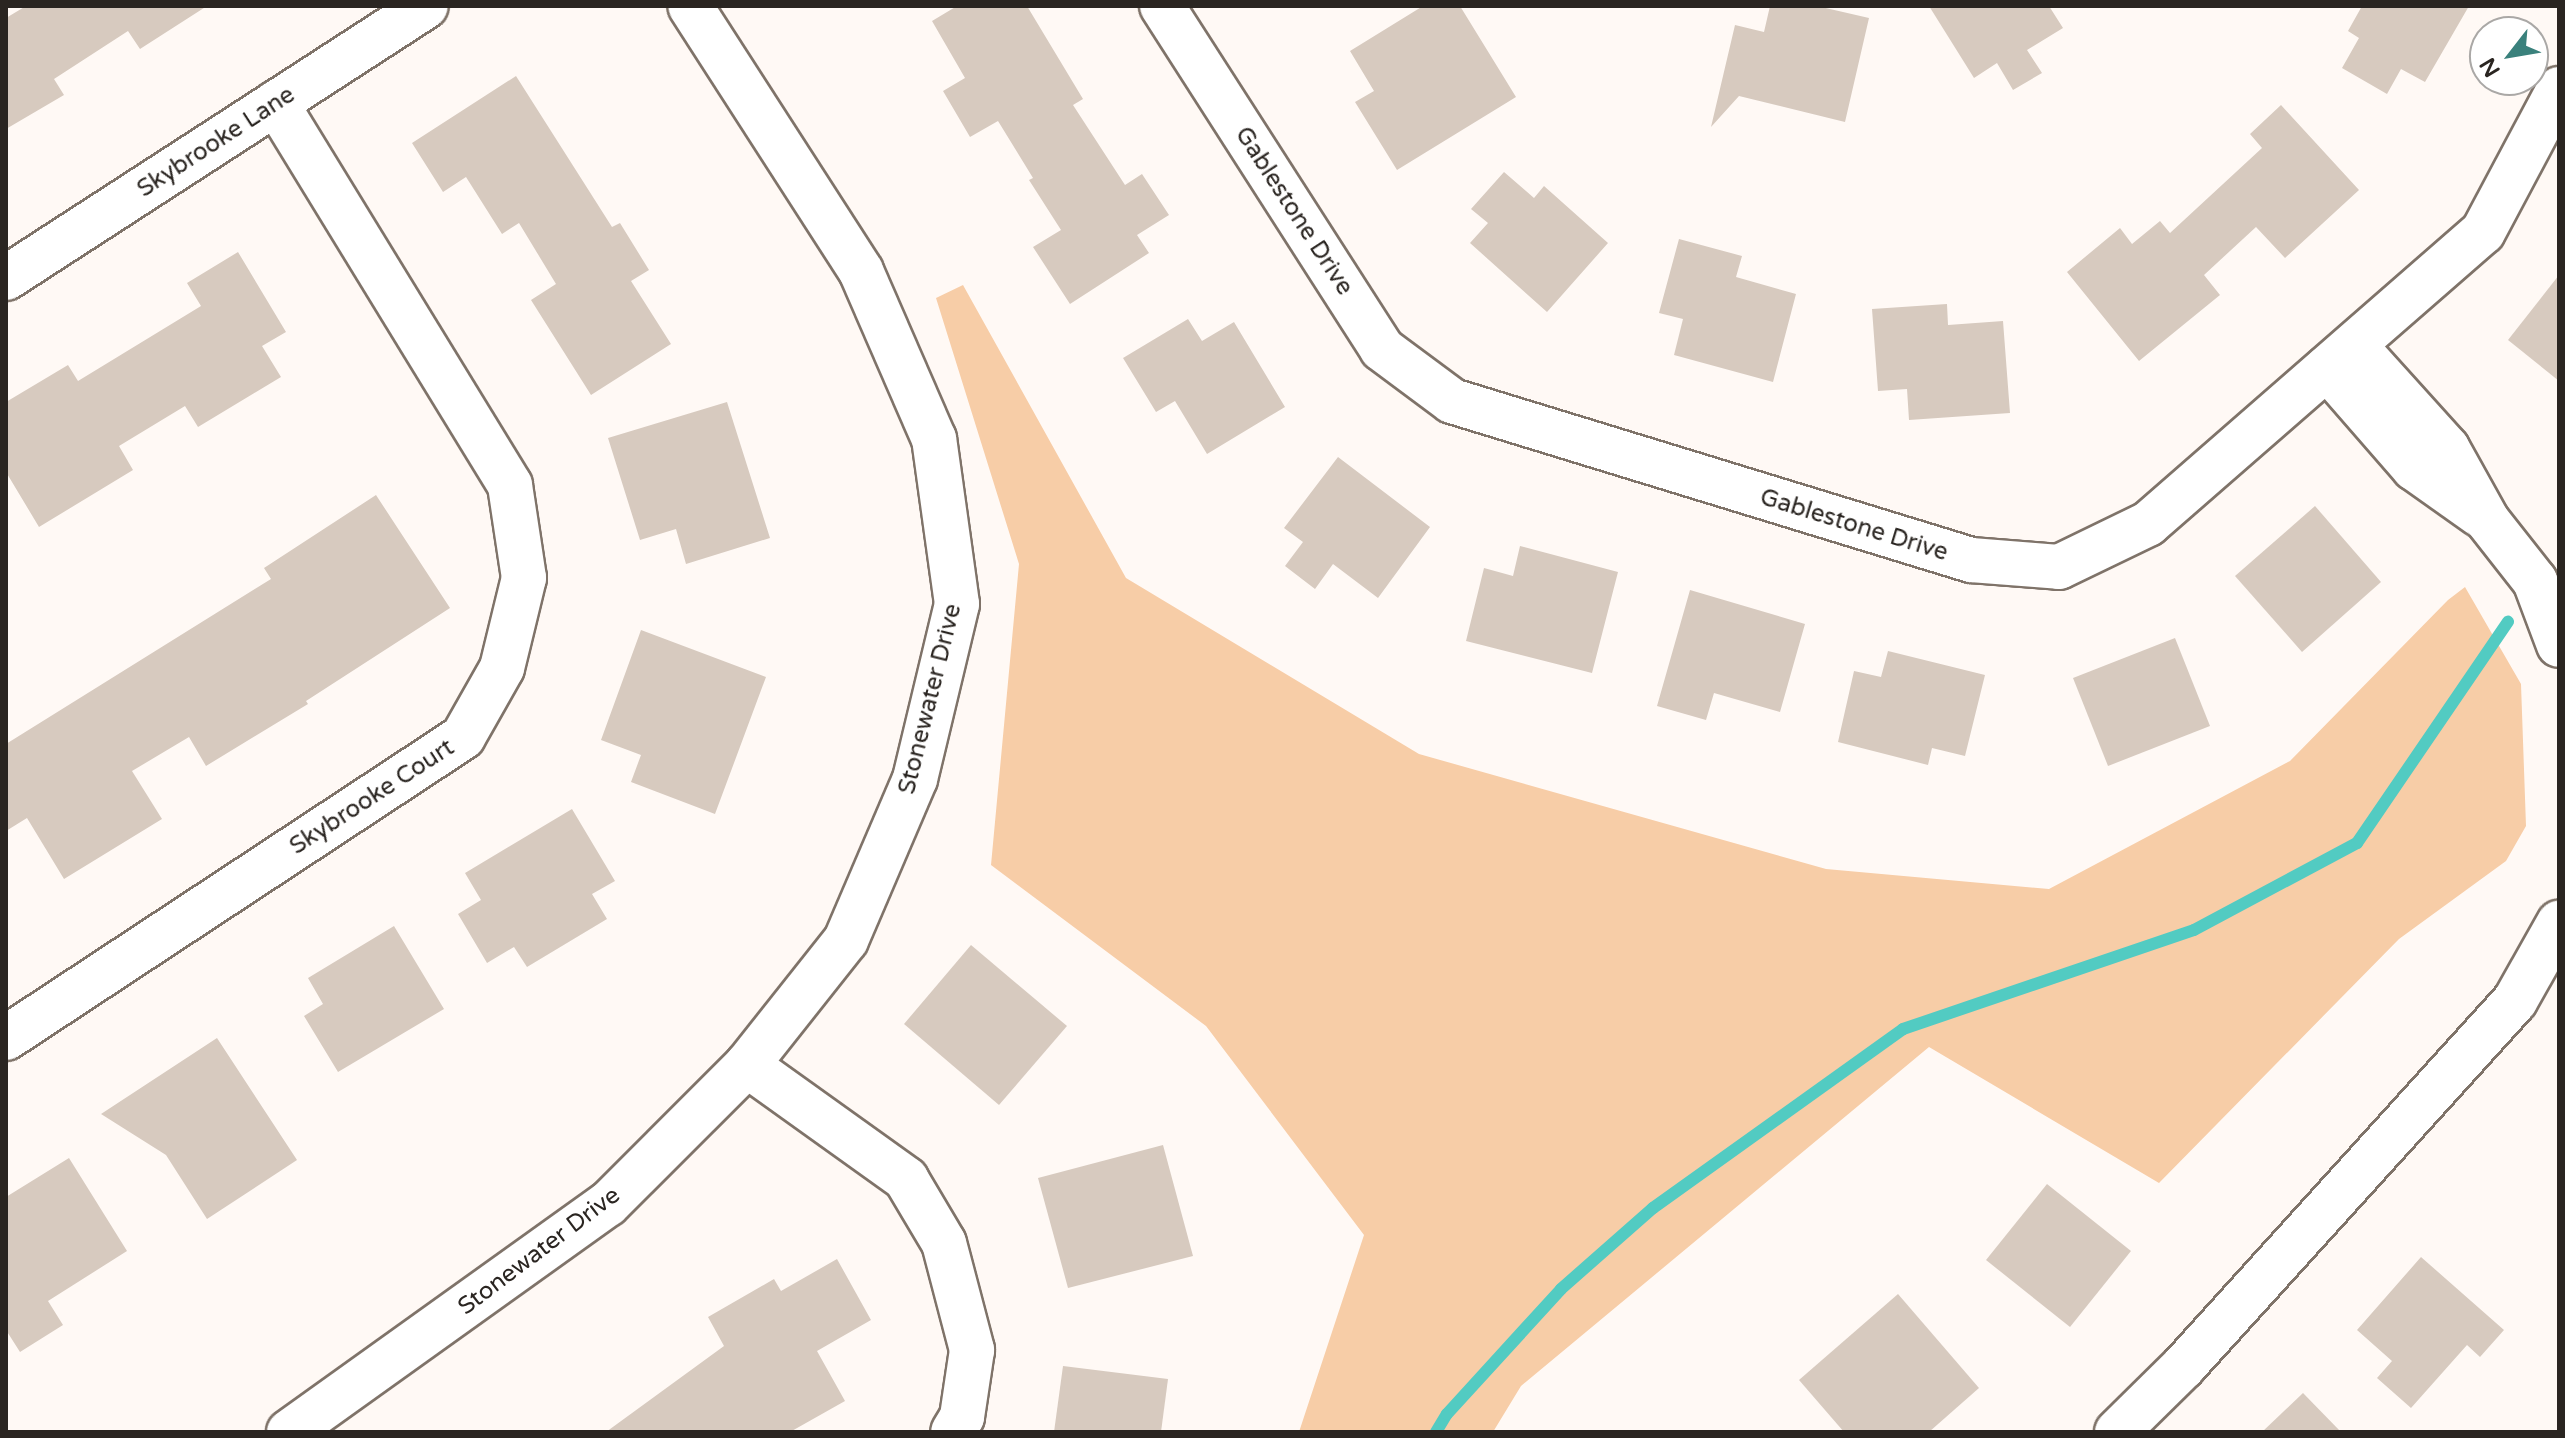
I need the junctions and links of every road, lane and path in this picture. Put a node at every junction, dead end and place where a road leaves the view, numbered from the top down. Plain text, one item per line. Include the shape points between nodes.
1 (426, 6) edge
2 (690, 6) edge
3 (1162, 6) edge
4 (2559, 89) edge
5 (276, 103) junction
6 (6, 278) edge
7 (2340, 357) junction
8 (2559, 645) edge
9 (2559, 923) edge
10 (6, 1038) edge
11 (747, 1065) junction
12 (289, 1432) edge
13 (953, 1432) edge
14 (2117, 1432) edge

1 - 5 street, Skybrooke Lane
2 - 11 street, Stonewater Drive via 861,271 934,439 957,604 915,779 846,940
3 - 7 street, Gablestone Drive via 1382,349 1452,401 1971,560 2059,567 2148,524
4 - 7 street, Gablestone Drive via 2483,232
5 - 6 street, Skybrooke Lane
5 - 10 street, Skybrooke Court via 510,485 524,578 502,668 463,737
7 - 8 street via 2447,448 2487,520 2535,581
9 - 14 street via 2515,1001 2183,1367
11 - 12 street, Stonewater Drive via 608,1204
11 - 13 street via 906,1179 944,1243 972,1350 962,1417

